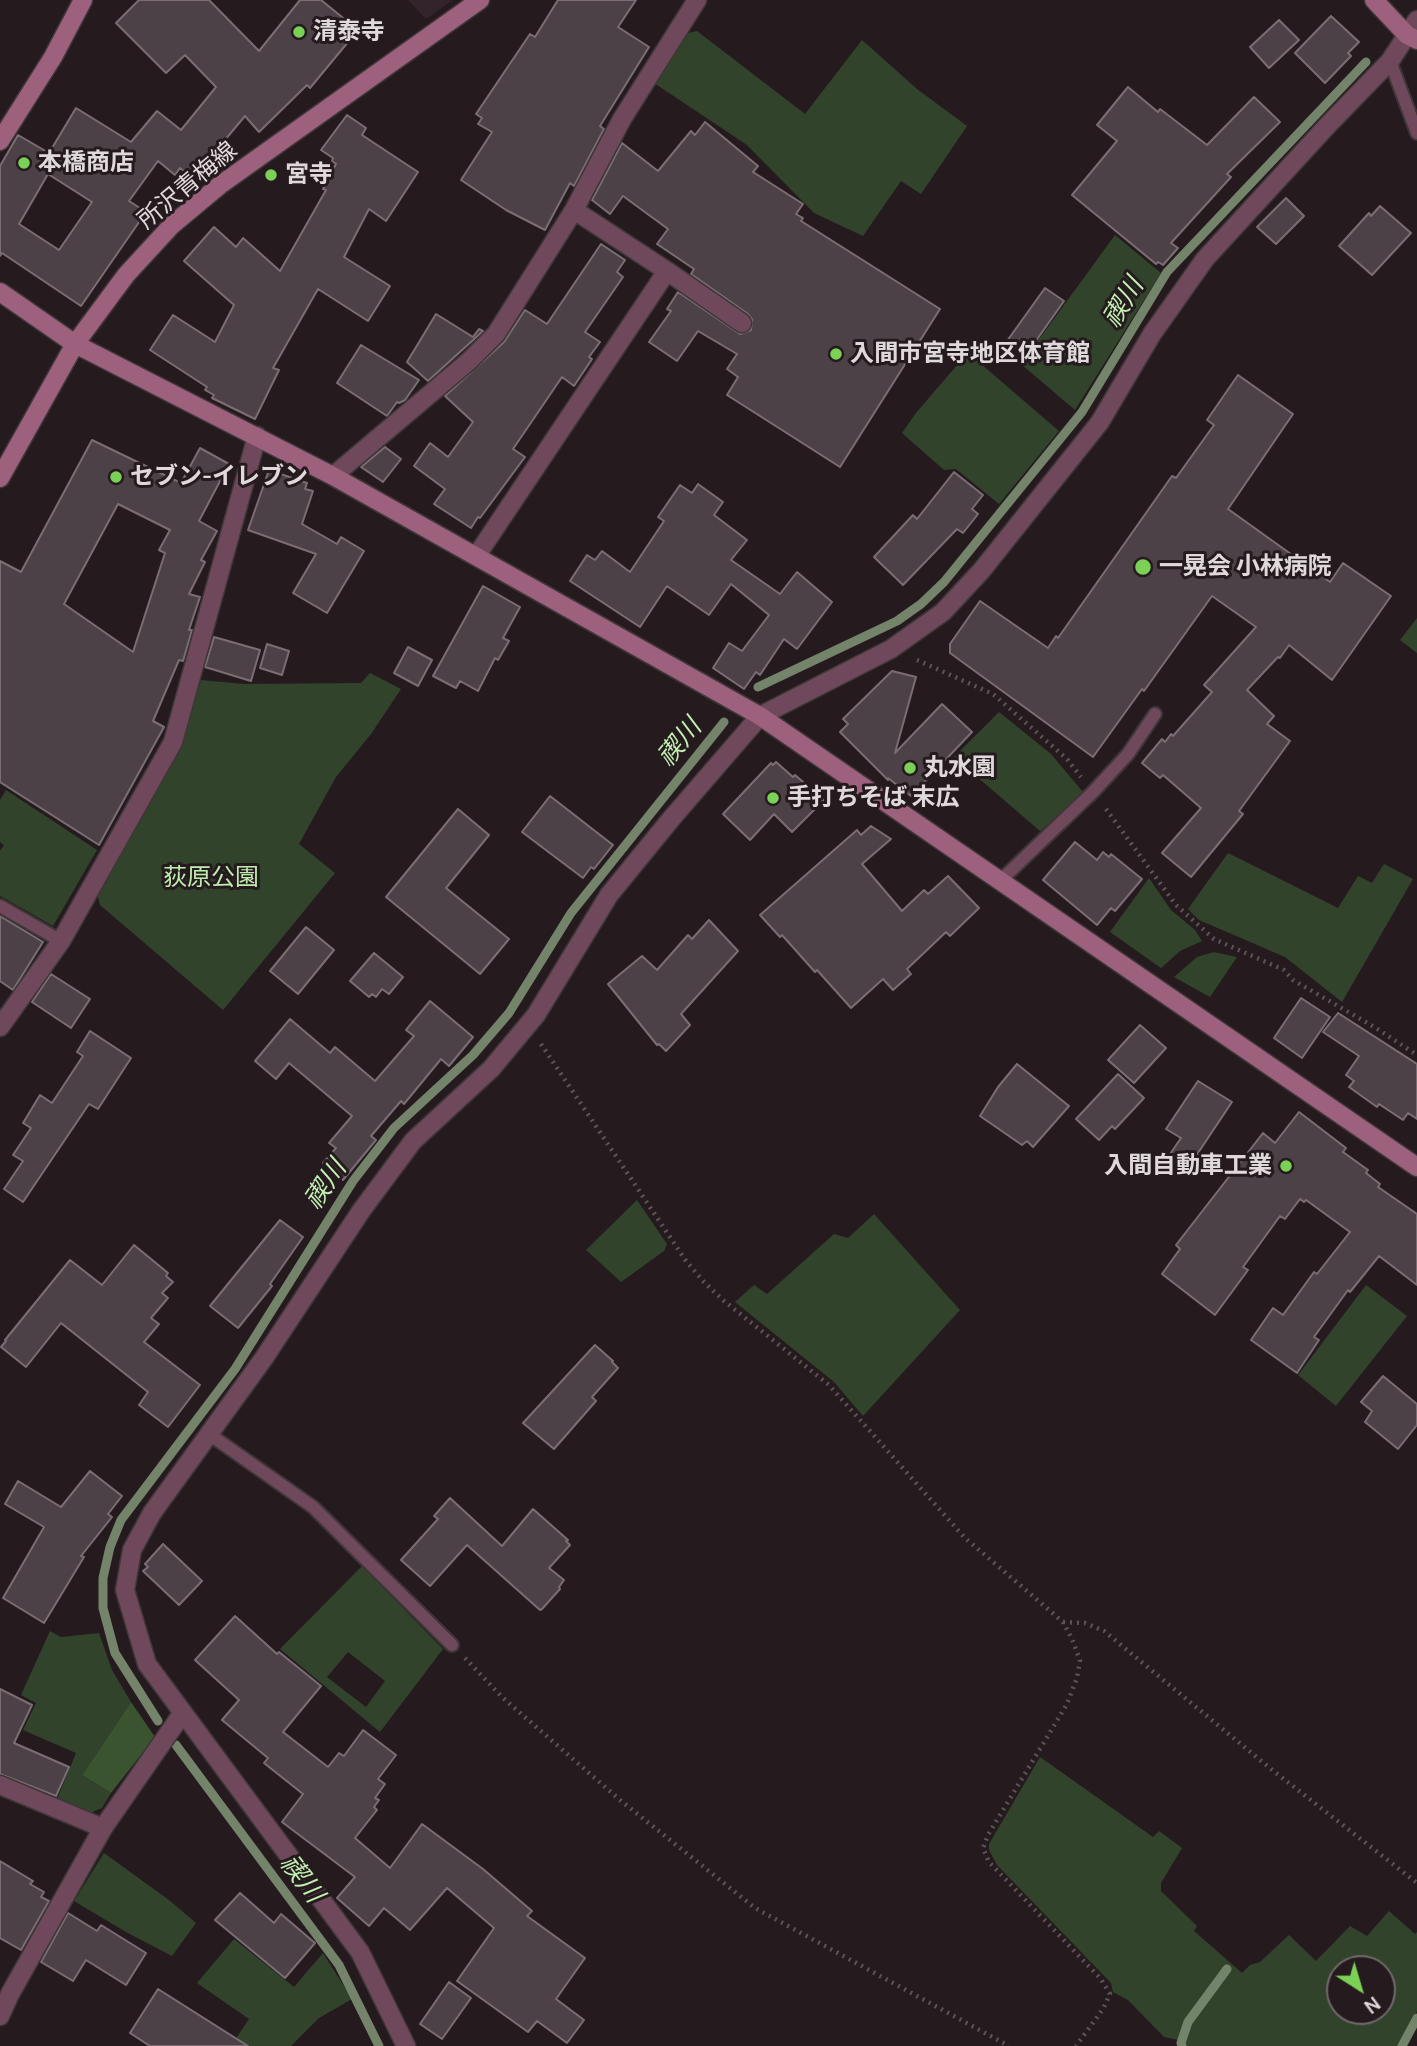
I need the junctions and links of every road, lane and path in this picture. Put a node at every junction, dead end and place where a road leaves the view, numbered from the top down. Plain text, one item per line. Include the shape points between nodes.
1 (83, 0) edge
2 (480, 0) edge
3 (697, 0) edge
4 (1374, 0) edge
5 (1414, 32) edge
6 (1390, 61) junction
7 (1417, 133) edge
8 (0, 141) edge
9 (574, 210) junction
10 (667, 271) junction
11 (0, 292) edge
12 (742, 323) dead end
13 (75, 344) junction
14 (257, 436) junction
15 (333, 476) junction
16 (0, 478) edge
17 (477, 555) junction
18 (891, 649) junction
19 (1155, 714) dead end
20 (760, 716) junction
21 (1093, 792) junction
22 (1000, 880) junction
23 (0, 906) edge
24 (61, 941) junction
25 (536, 1015) junction
26 (0, 1027) edge
27 (1417, 1055) edge
28 (1417, 1167) edge
29 (209, 1434) junction
30 (1063, 1622) junction
31 (452, 1645) joint
32 (182, 1714) junction
33 (0, 1785) edge
34 (103, 1828) junction
35 (1417, 1883) edge
36 (0, 2016) edge
37 (406, 2046) edge
38 (1009, 2046) edge
39 (1076, 2046) edge

1 - 8 street
2 - 13 street, 所沢青梅線 via 172,225 126,275
3 - 9 street via 622,119
4 - 5 street
5 - 6 street
6 - 7 lane
6 - 18 street via 1205,258 1152,334 1100,422 982,570 943,612
9 - 10 street
9 - 15 street via 496,334
10 - 12 street
10 - 17 street
11 - 13 street
13 - 14 street
13 - 16 street, 所沢青梅線
14 - 15 street
14 - 24 street via 173,742
15 - 17 street
17 - 20 street
18 - 20 street
18 - 21 path via 993,694 1067,759
19 - 21 lane via 1128,754
20 - 22 street
20 - 25 street via 609,895
21 - 22 lane
21 - 27 path via 1176,905 1214,939 1284,970 1293,980
22 - 28 street
23 - 24 lane
24 - 26 street
25 - 29 street via 491,1069 413,1141
25 - 30 path via 541,1045 704,1282 829,1385 964,1537
29 - 31 lane via 313,1507
29 - 32 street via 152,1513 132,1550 125,1590 147,1664
30 - 35 path via 1085,1623 1104,1631
30 - 39 path via 1080,1660 1077,1678 983,1848 989,1862 1101,1979 1110,1994
31 - 38 path via 503,1698 581,1766 755,1908
32 - 34 street
32 - 37 street via 360,1952
33 - 34 street
34 - 36 street

